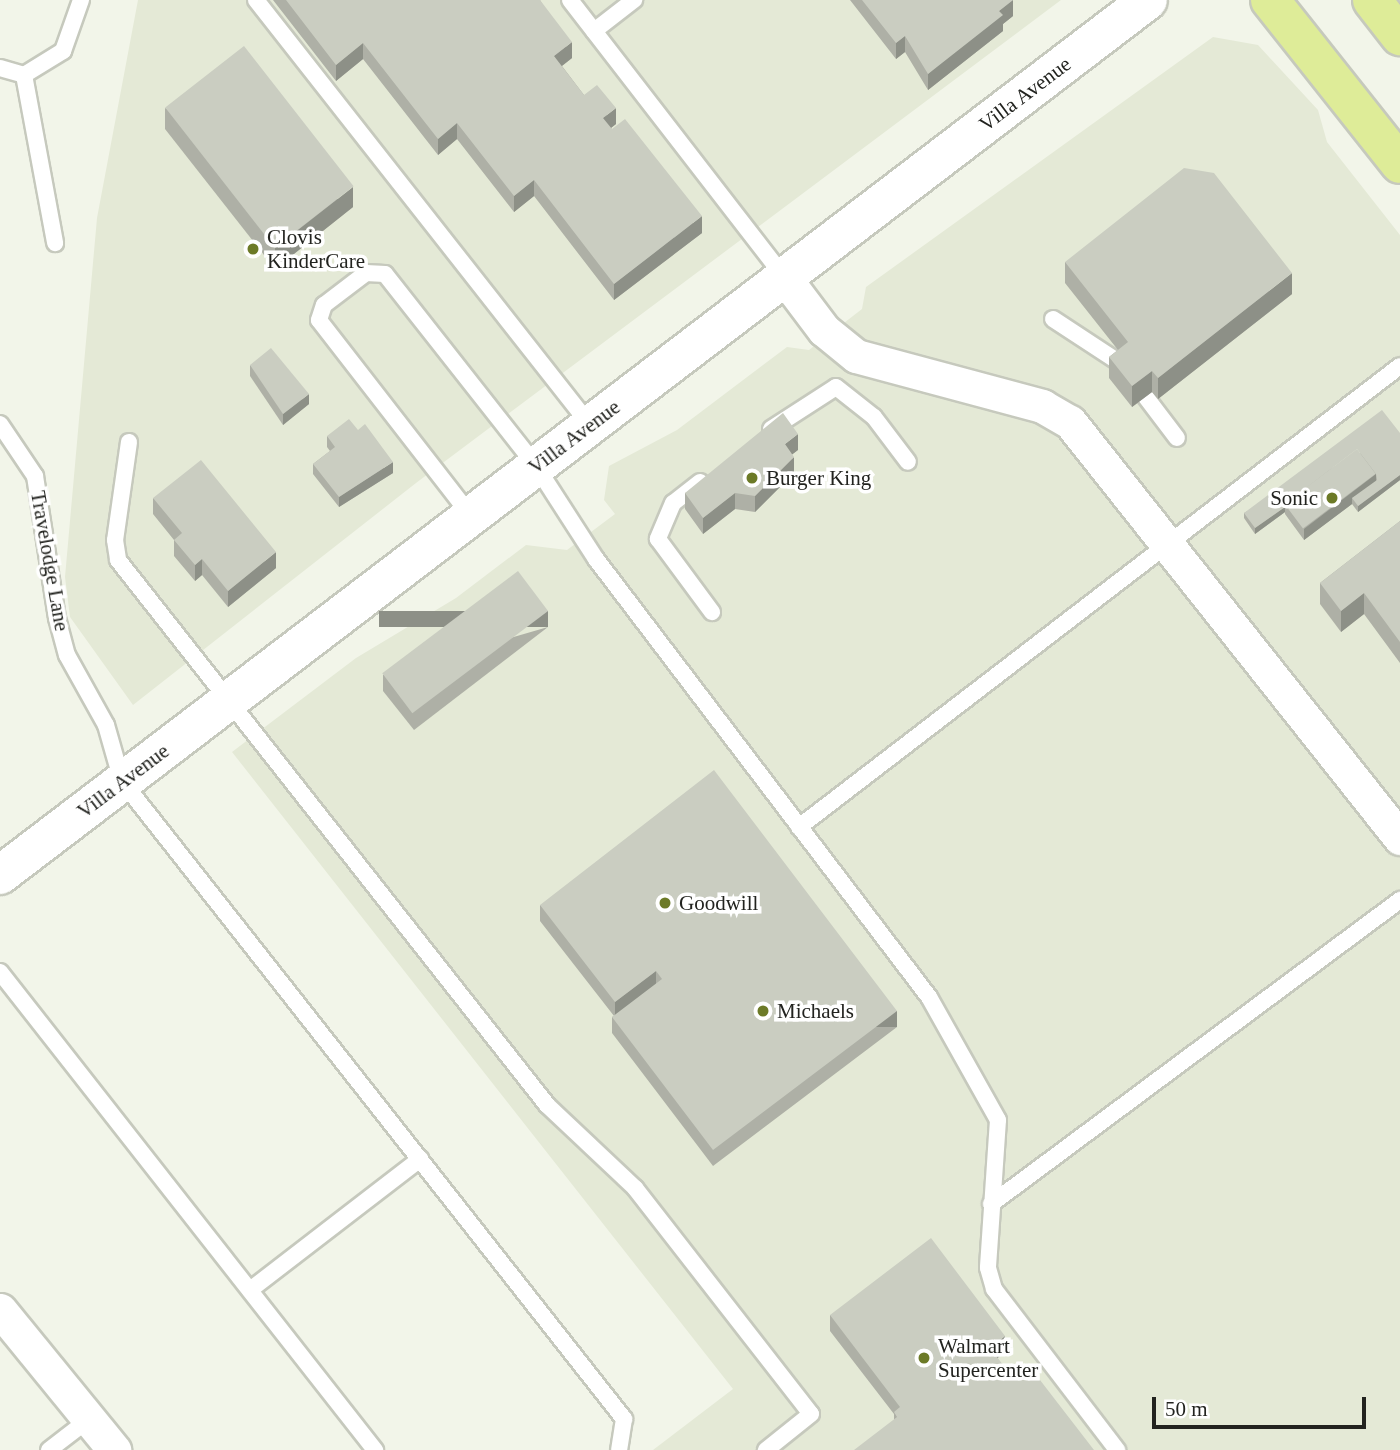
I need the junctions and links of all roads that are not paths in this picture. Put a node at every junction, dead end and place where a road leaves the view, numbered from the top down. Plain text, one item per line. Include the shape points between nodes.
1 (81, 0) edge
2 (256, 0) edge
3 (570, 0) edge
4 (634, 0) edge
5 (1148, 0) edge
6 (1270, 0) edge
7 (1372, 0) edge
8 (594, 31) junction
9 (1400, 36) edge
10 (0, 68) edge
11 (24, 75) junction
12 (1400, 164) edge
13 (55, 243) dead end
14 (784, 277) junction
15 (1053, 319) dead end
16 (1400, 366) edge
17 (0, 424) edge
18 (590, 425) junction
19 (1177, 438) dead end
20 (129, 442) dead end
21 (751, 444) edge
22 (908, 463) dead end
23 (536, 466) junction
24 (718, 469) edge
25 (471, 516) junction
26 (1169, 542) junction
27 (712, 612) dead end
28 (226, 702) junction
29 (122, 781) junction
30 (799, 827) junction
31 (1400, 838) edge
32 (0, 874) edge
33 (1400, 900) edge
34 (0, 972) edge
35 (420, 1159) junction
36 (991, 1204) junction
37 (250, 1290) junction
38 (0, 1310) edge
39 (88, 1420) junction
40 (49, 1450) edge
41 (114, 1450) edge
42 (375, 1450) edge
43 (619, 1450) edge
44 (766, 1450) edge
45 (1117, 1450) edge

1 - 11 lane via 63,51
2 - 18 lane
3 - 8 lane
4 - 8 lane
5 - 14 main road, Villa Avenue
6 - 12 main road
7 - 9 main road
8 - 14 lane
10 - 11 lane
11 - 13 lane
14 - 18 main road, Villa Avenue
14 - 26 street via 824,330 856,356 1058,413 1094,447
15 - 19 lane via 1120,363
16 - 26 lane
17 - 29 lane, Travelodge Lane via 35,475 57,618 68,655 106,725
18 - 23 main road, Villa Avenue
20 - 28 lane via 115,540 118,560
21 - 22 lane via 836,387 874,417
23 - 25 main road, Villa Avenue
23 - 25 lane via 385,274 366,273 324,304 319,320
23 - 30 lane via 596,559
24 - 27 lane via 673,503 659,539
25 - 28 main road, Villa Avenue
26 - 30 lane
26 - 31 street
28 - 29 main road, Villa Avenue
28 - 44 lane via 547,1105 635,1188 811,1414
29 - 32 main road, Villa Avenue
29 - 35 lane
30 - 36 lane via 929,997 989,1100 1000,1138
33 - 36 lane
34 - 37 lane
35 - 37 lane
35 - 43 lane via 624,1419
36 - 45 lane via 988,1268 994,1289
37 - 42 lane
38 - 39 street
39 - 40 lane
39 - 41 street

